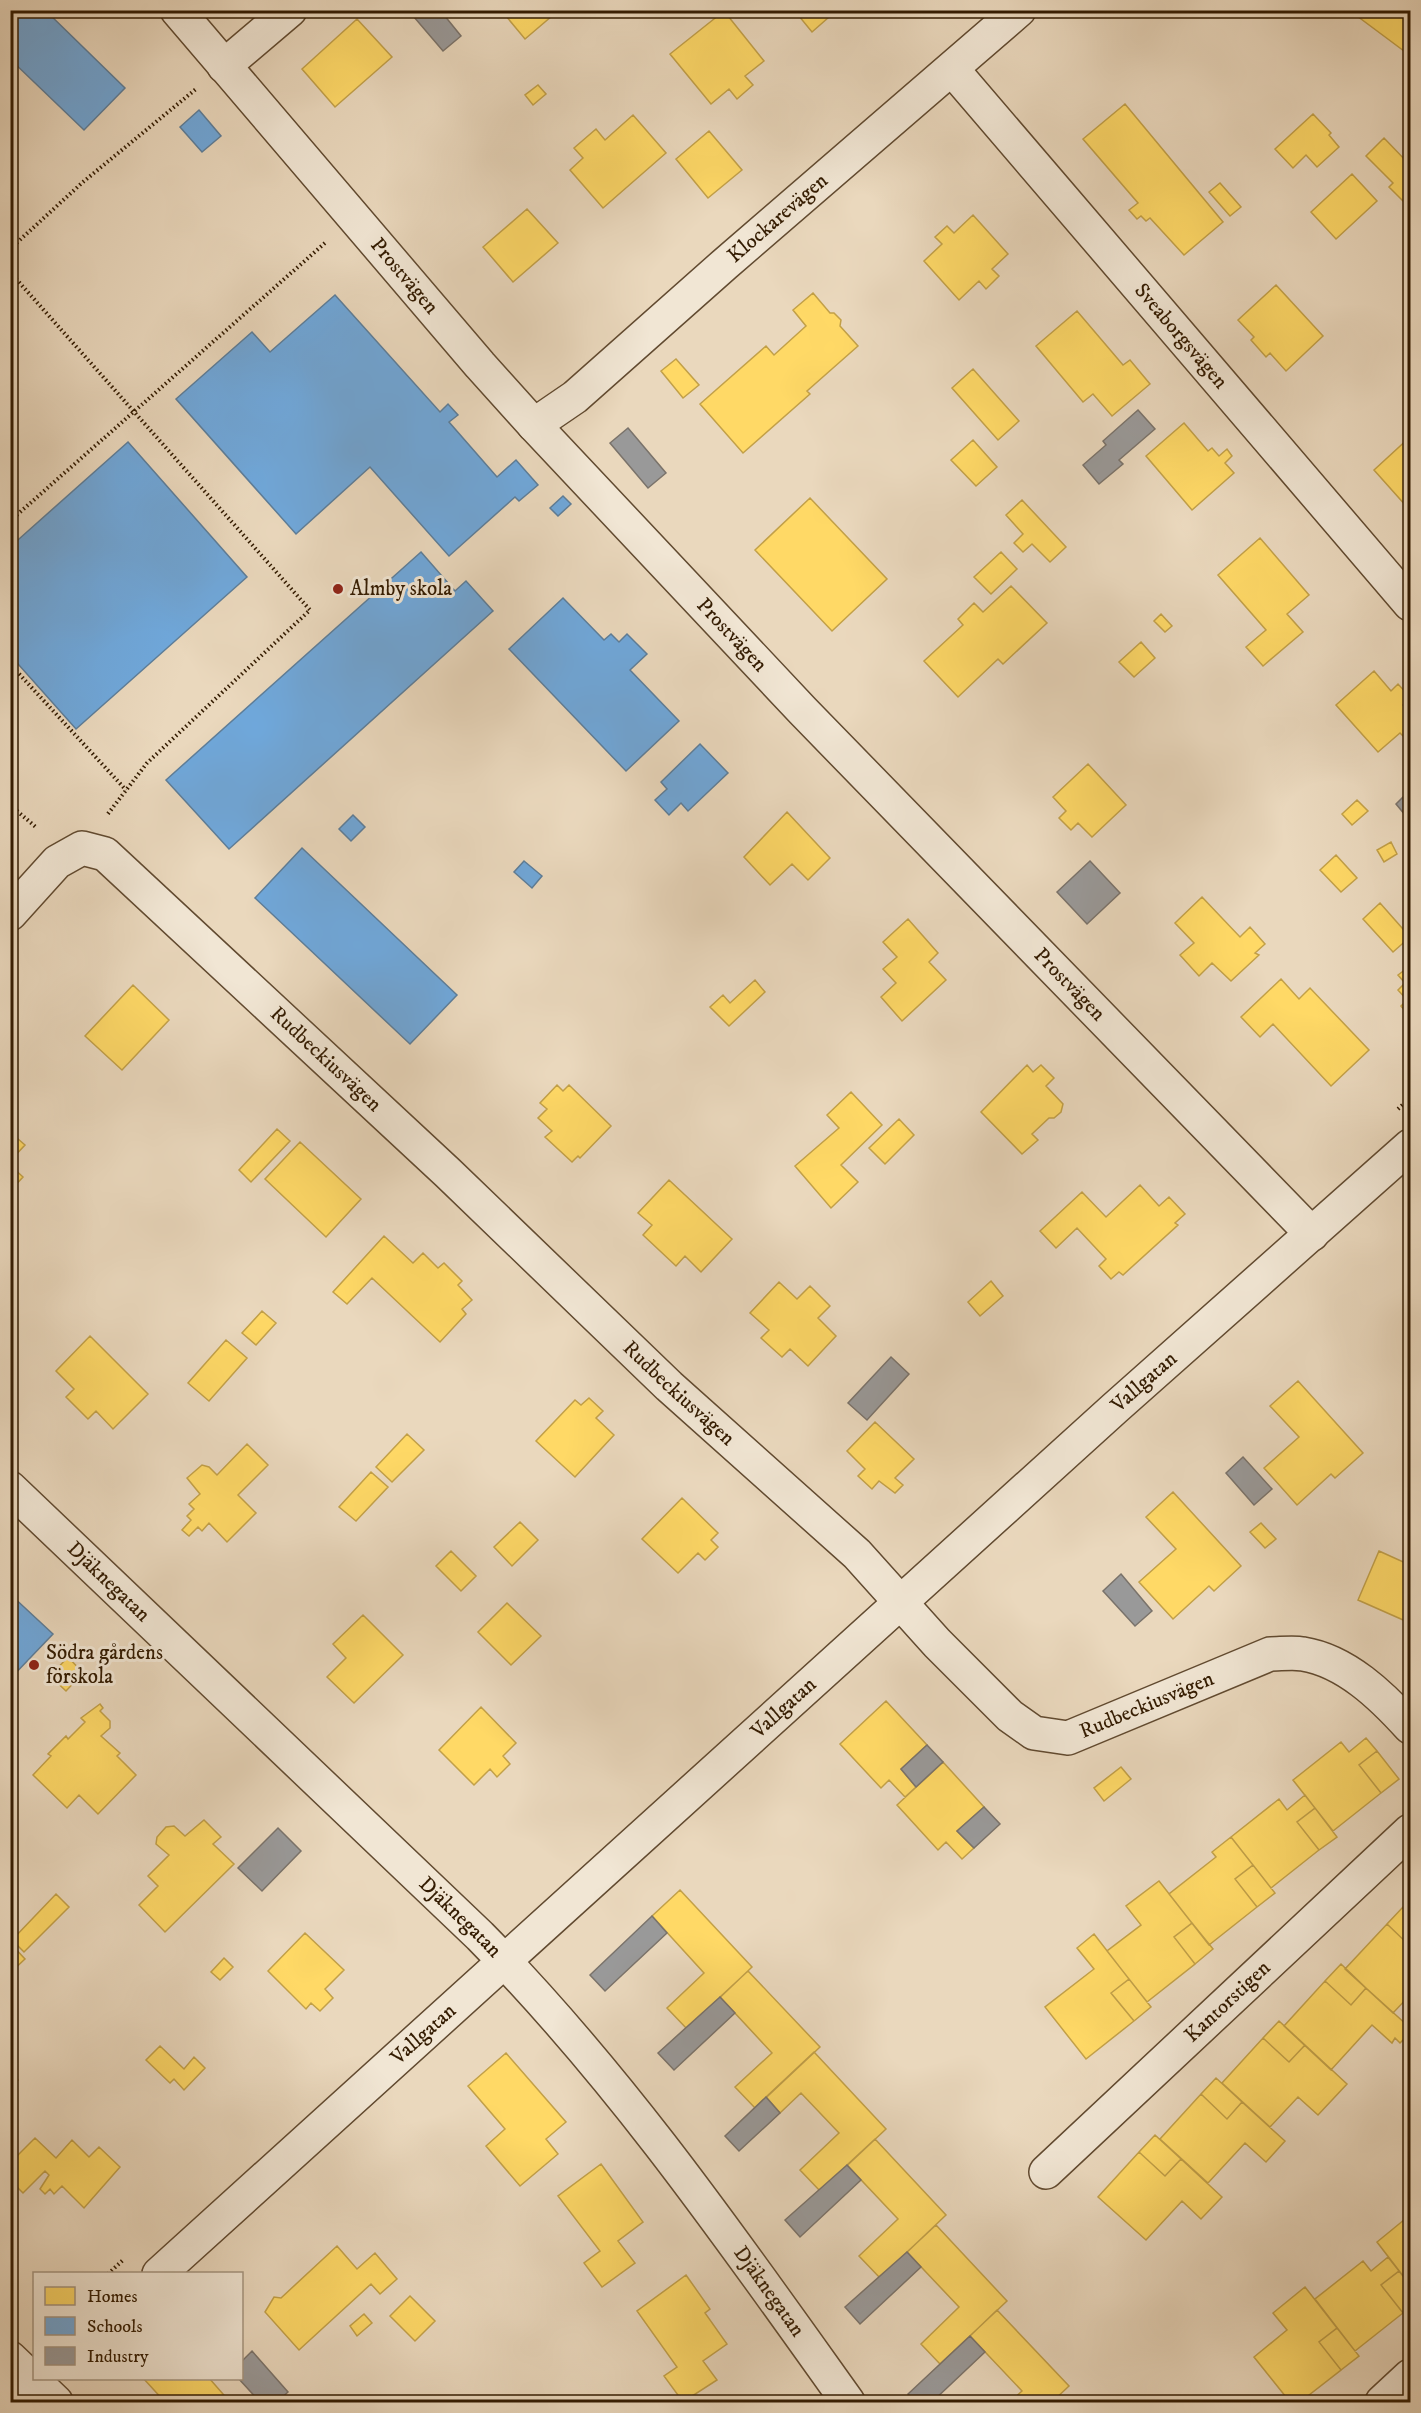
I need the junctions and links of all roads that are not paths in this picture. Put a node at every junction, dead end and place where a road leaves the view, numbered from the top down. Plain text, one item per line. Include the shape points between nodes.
1 (177, 10) edge
2 (290, 10) edge
3 (1019, 10) edge
4 (224, 66) junction
5 (952, 69) junction
6 (534, 425) junction
7 (1410, 604) edge
8 (10, 914) edge
9 (1410, 1146) edge
10 (1312, 1234) junction
11 (10, 1488) edge
12 (902, 1602) junction
13 (1410, 1727) edge
14 (1410, 1831) edge
15 (505, 1962) junction
16 (1046, 2172) dead end
17 (161, 2272) edge
18 (10, 2358) edge
19 (1410, 2376) edge
20 (36, 2392) edge
21 (848, 2403) edge
22 (1382, 2403) edge

1 - 4 street, Prostvägen
2 - 4 street
3 - 5 street, Klockarevägen
4 - 6 street, Prostvägen
5 - 6 street, Klockarevägen via 575,397
5 - 7 street, Sveaborgsvägen
6 - 10 street, Prostvägen via 828,737
8 - 12 street, Rudbeckiusvägen via 57,862 82,848 105,854 448,1173 669,1386 857,1554
9 - 10 street, Vallgatan
10 - 12 street, Vallgatan
11 - 15 street, Djäknegatan
12 - 13 street, Rudbeckiusvägen via 1010,1716 1034,1733 1068,1738 1270,1654 1303,1654 1339,1666 1367,1686
12 - 15 street, Vallgatan
14 - 16 street, Kantorstigen
15 - 17 street, Vallgatan
15 - 21 street, Djäknegatan via 549,2008 686,2174
18 - 20 street
19 - 22 street

